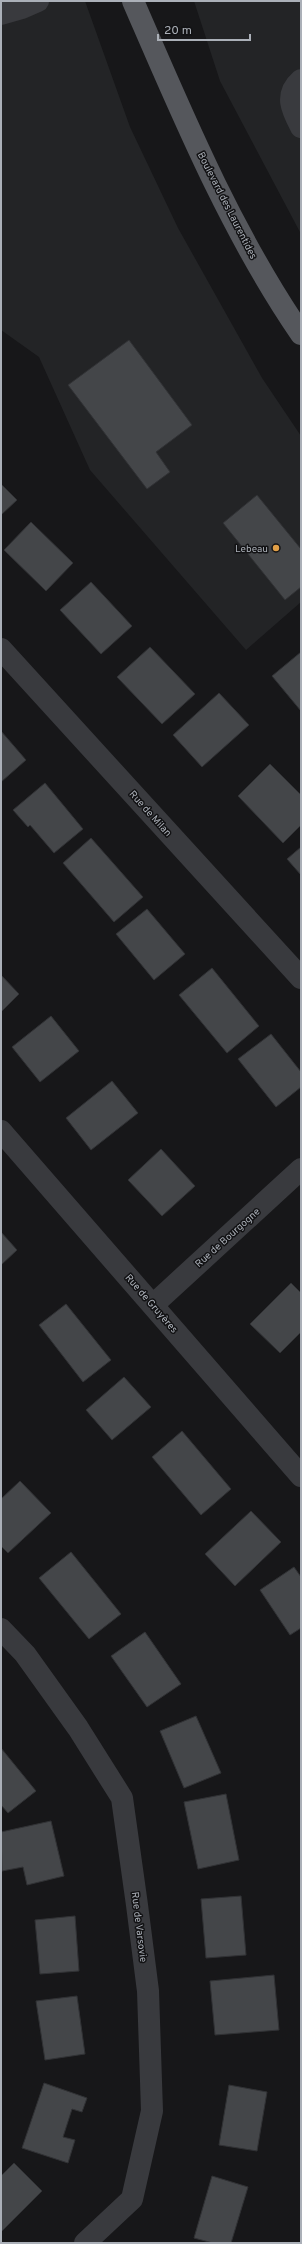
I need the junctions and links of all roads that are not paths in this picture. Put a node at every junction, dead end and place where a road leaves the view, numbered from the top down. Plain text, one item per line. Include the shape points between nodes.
1 (38, 1) edge
2 (133, 1) edge
3 (150, 1) edge
4 (1, 14) edge
5 (164, 70) junction
6 (301, 80) edge
7 (301, 127) edge
8 (301, 334) edge
9 (1, 649) edge
10 (301, 978) edge
11 (1, 1131) edge
12 (301, 1169) edge
13 (153, 1304) junction
14 (301, 1476) edge
15 (1, 1629) edge
16 (85, 2243) edge

1 - 4 street
2 - 5 main road, Boulevard des Laurentides
3 - 5 main road, Boulevard des Laurentides
5 - 8 main road, Boulevard des Laurentides via 189,130 238,228
6 - 7 street via 290,96 292,108
9 - 10 street, Rue de Milan
11 - 13 street, Rue de Gruyères
12 - 13 street, Rue de Bourgogne
13 - 14 street, Rue de Gruyères
15 - 16 street, Rue de Varsovie via 25,1654 78,1728 122,1798 137,1905 148,1991 152,2111 132,2199

